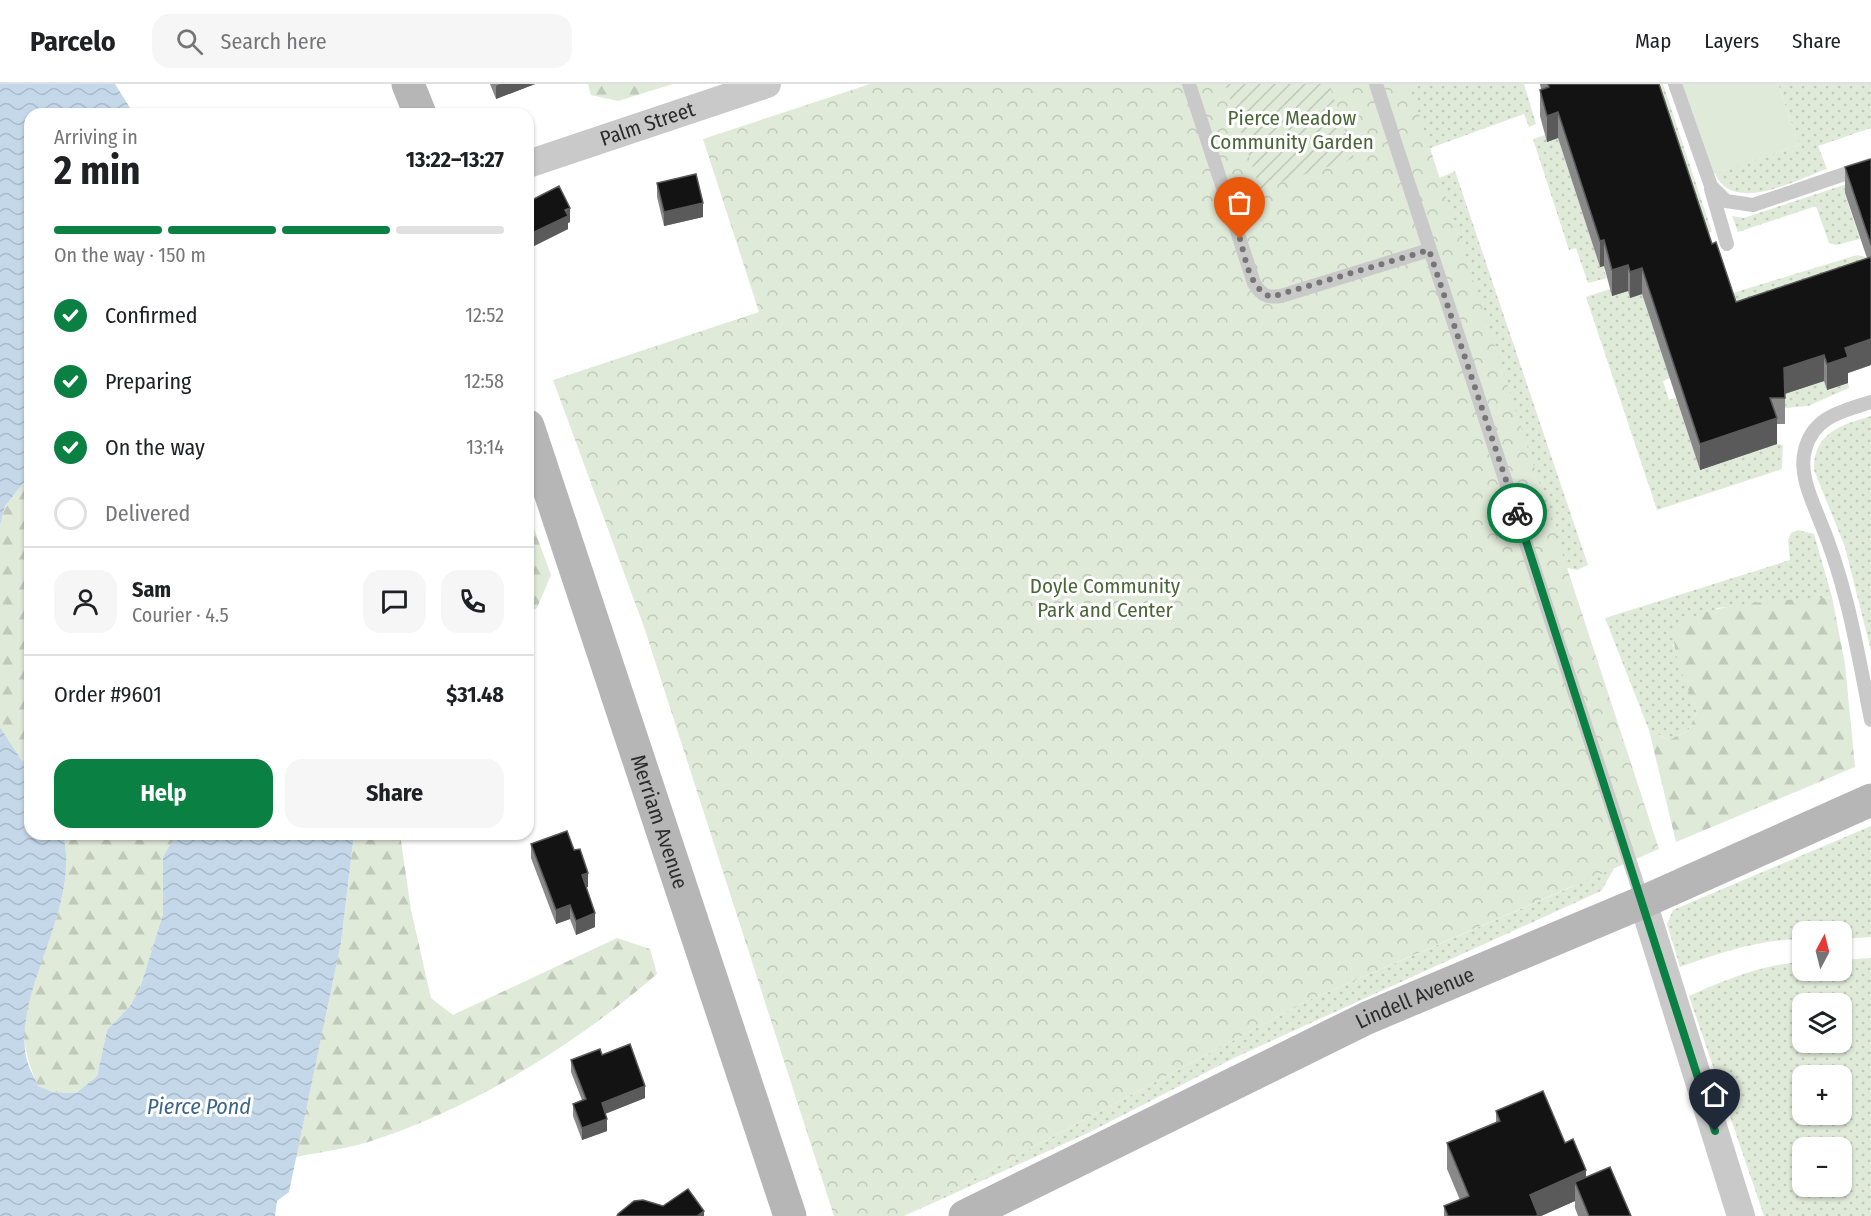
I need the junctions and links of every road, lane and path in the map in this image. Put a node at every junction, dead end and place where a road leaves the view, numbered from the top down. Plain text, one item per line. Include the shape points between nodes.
1 (408, 84) edge
2 (767, 84) edge
3 (1190, 84) edge
4 (1376, 84) edge
5 (1676, 84) edge
6 (418, 108) edge
7 (534, 162) edge
8 (1871, 165) edge
9 (1707, 176) junction
10 (1727, 244) dead end
11 (1429, 250) junction
12 (1871, 402) edge
13 (534, 444) edge
14 (1871, 720) edge
15 (1871, 800) edge
16 (1643, 902) junction
17 (790, 1216) edge
18 (965, 1216) edge
19 (1741, 1216) edge

1 - 6 street
2 - 7 street, Palm Street
3 - 11 lane via 1260,293 1281,296
4 - 11 lane
5 - 9 lane
8 - 9 lane via 1753,205 1726,201
9 - 10 lane
11 - 16 lane
12 - 14 lane via 1821,420 1805,449 1803,468 1848,598
13 - 17 street, Merriam Avenue
15 - 16 street, Lindell Avenue
16 - 18 street, Lindell Avenue via 1367,1018
16 - 19 street

